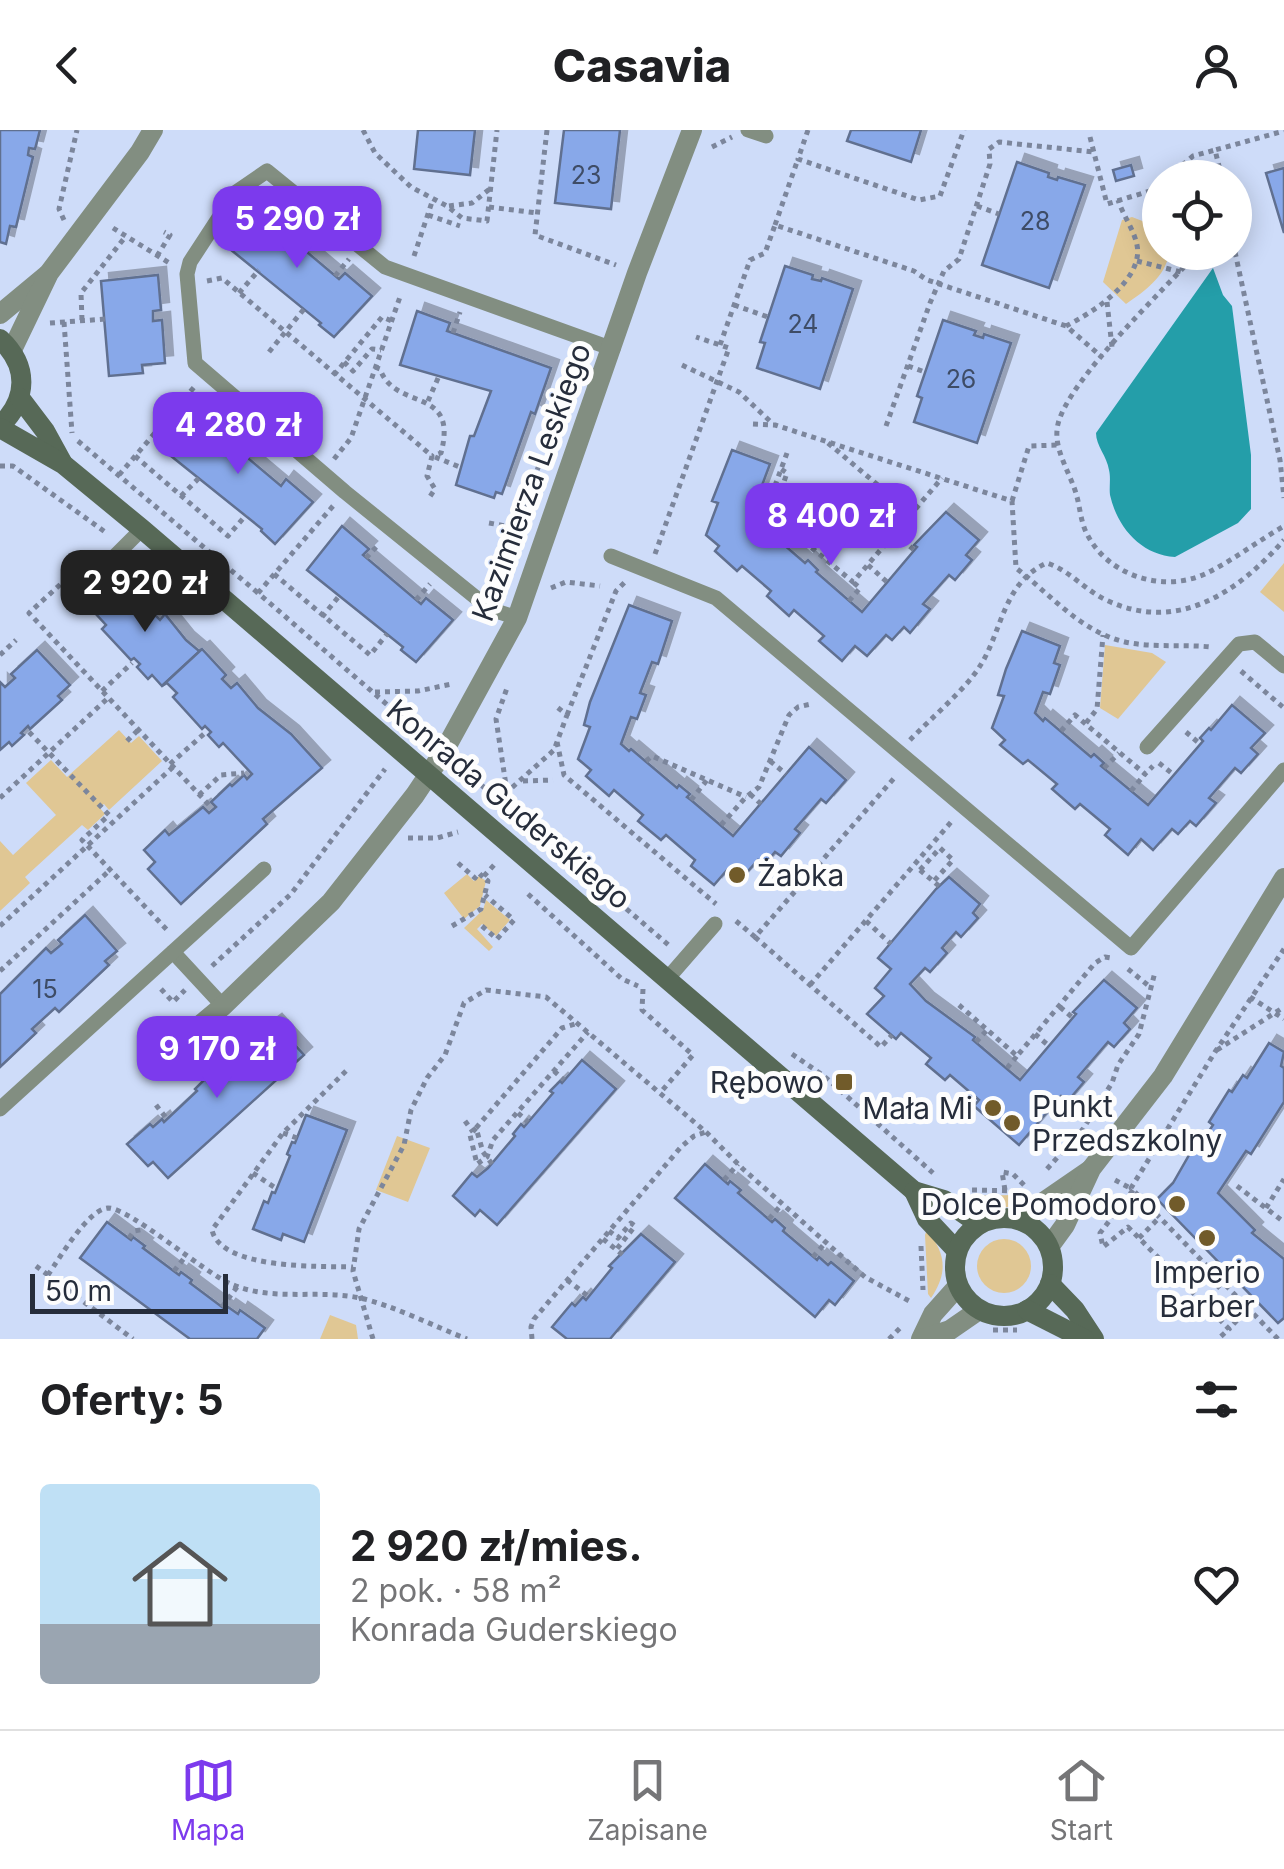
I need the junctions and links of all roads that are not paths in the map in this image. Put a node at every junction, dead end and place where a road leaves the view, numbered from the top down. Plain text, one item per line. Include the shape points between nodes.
1 (152, 130) edge
2 (692, 130) edge
3 (748, 130) edge
4 (766, 136) dead end
5 (49, 274) junction
6 (0, 314) edge
7 (6, 344) edge
8 (612, 349) junction
9 (20, 398) junction
10 (0, 427) edge
11 (64, 464) junction
12 (142, 528) junction
13 (611, 556) dead end
14 (94, 576) dead end
15 (517, 618) junction
16 (1284, 666) edge
17 (1146, 747) dead end
18 (1284, 770) edge
19 (428, 776) junction
20 (264, 869) dead end
21 (1284, 878) edge
22 (715, 924) dead end
23 (177, 948) junction
24 (668, 978) junction
25 (224, 1006) junction
26 (169, 1034) dead end
27 (0, 1108) edge
28 (1091, 1169) junction
29 (914, 1190) junction
30 (1024, 1222) junction
31 (979, 1224) junction
32 (1049, 1247) junction
33 (957, 1251) junction
34 (1050, 1284) junction
35 (958, 1286) junction
36 (1027, 1310) junction
37 (979, 1320) junction
38 (922, 1339) edge
39 (1084, 1339) edge
40 (1094, 1339) edge

1 - 5 street
2 - 8 street, Kazimierza Leskiego
3 - 4 lane
5 - 6 street
5 - 7 street
7 - 9 street via 20,365
8 - 15 street, Kazimierza Leskiego
8 - 15 lane via 385,267 267,171 235,193 187,274 192,357 206,373 490,609
9 - 10 street
9 - 11 street, Konrada Guderskiego
10 - 11 street, Konrada Guderskiego
11 - 12 street, Konrada Guderskiego
12 - 14 lane
12 - 19 street, Konrada Guderskiego
13 - 18 lane via 716,598 1131,948
15 - 19 street, Kazimierza Leskiego
16 - 17 lane via 1255,642 1239,644
19 - 24 street, Konrada Guderskiego
19 - 25 street, Kazimierza Leskiego via 331,902
20 - 23 lane
21 - 28 street via 1163,1076
22 - 24 lane
23 - 25 lane
23 - 27 lane
24 - 29 street, Konrada Guderskiego
25 - 26 street, Kazimierza Leskiego via 192,1031
28 - 30 street
28 - 32 street
29 - 31 street, Konrada Guderskiego via 944,1200
29 - 33 street, Konrada Guderskiego via 928,1219
30 - 31 street via 994,1218
30 - 32 street
31 - 33 street
32 - 34 street
33 - 35 street
34 - 36 street
34 - 40 street
35 - 37 street
35 - 38 street
36 - 37 street
36 - 39 street
37 - 38 street

